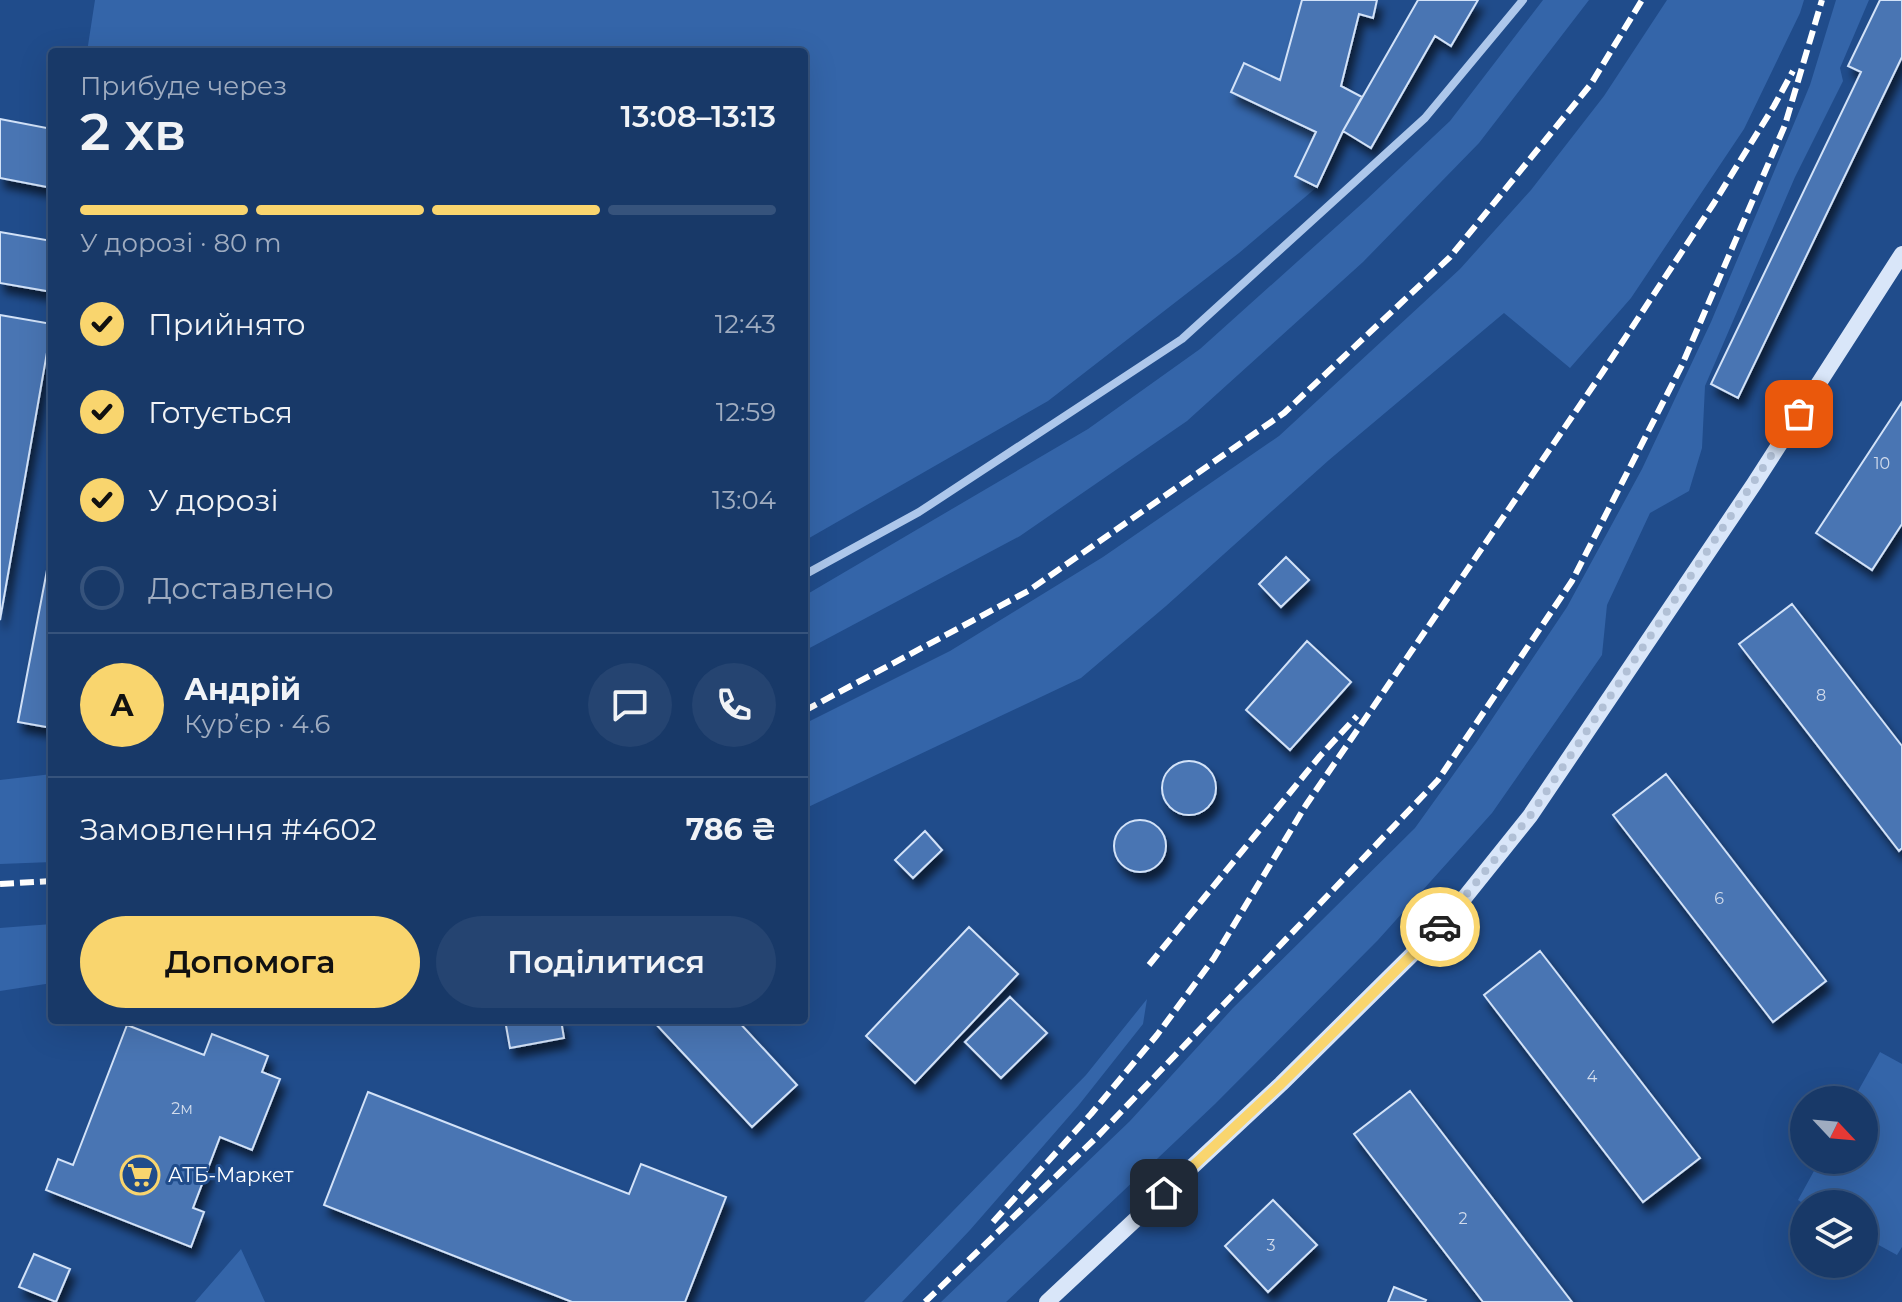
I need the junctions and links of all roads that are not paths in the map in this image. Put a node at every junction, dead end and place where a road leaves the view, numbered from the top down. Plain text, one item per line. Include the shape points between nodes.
1 (1523, 0) edge
2 (1902, 254) edge
3 (808, 573) edge
4 (1047, 1302) edge

1 - 3 street via 1425,118 1182,339 919,512
2 - 4 main road via 1530,816 1445,922

